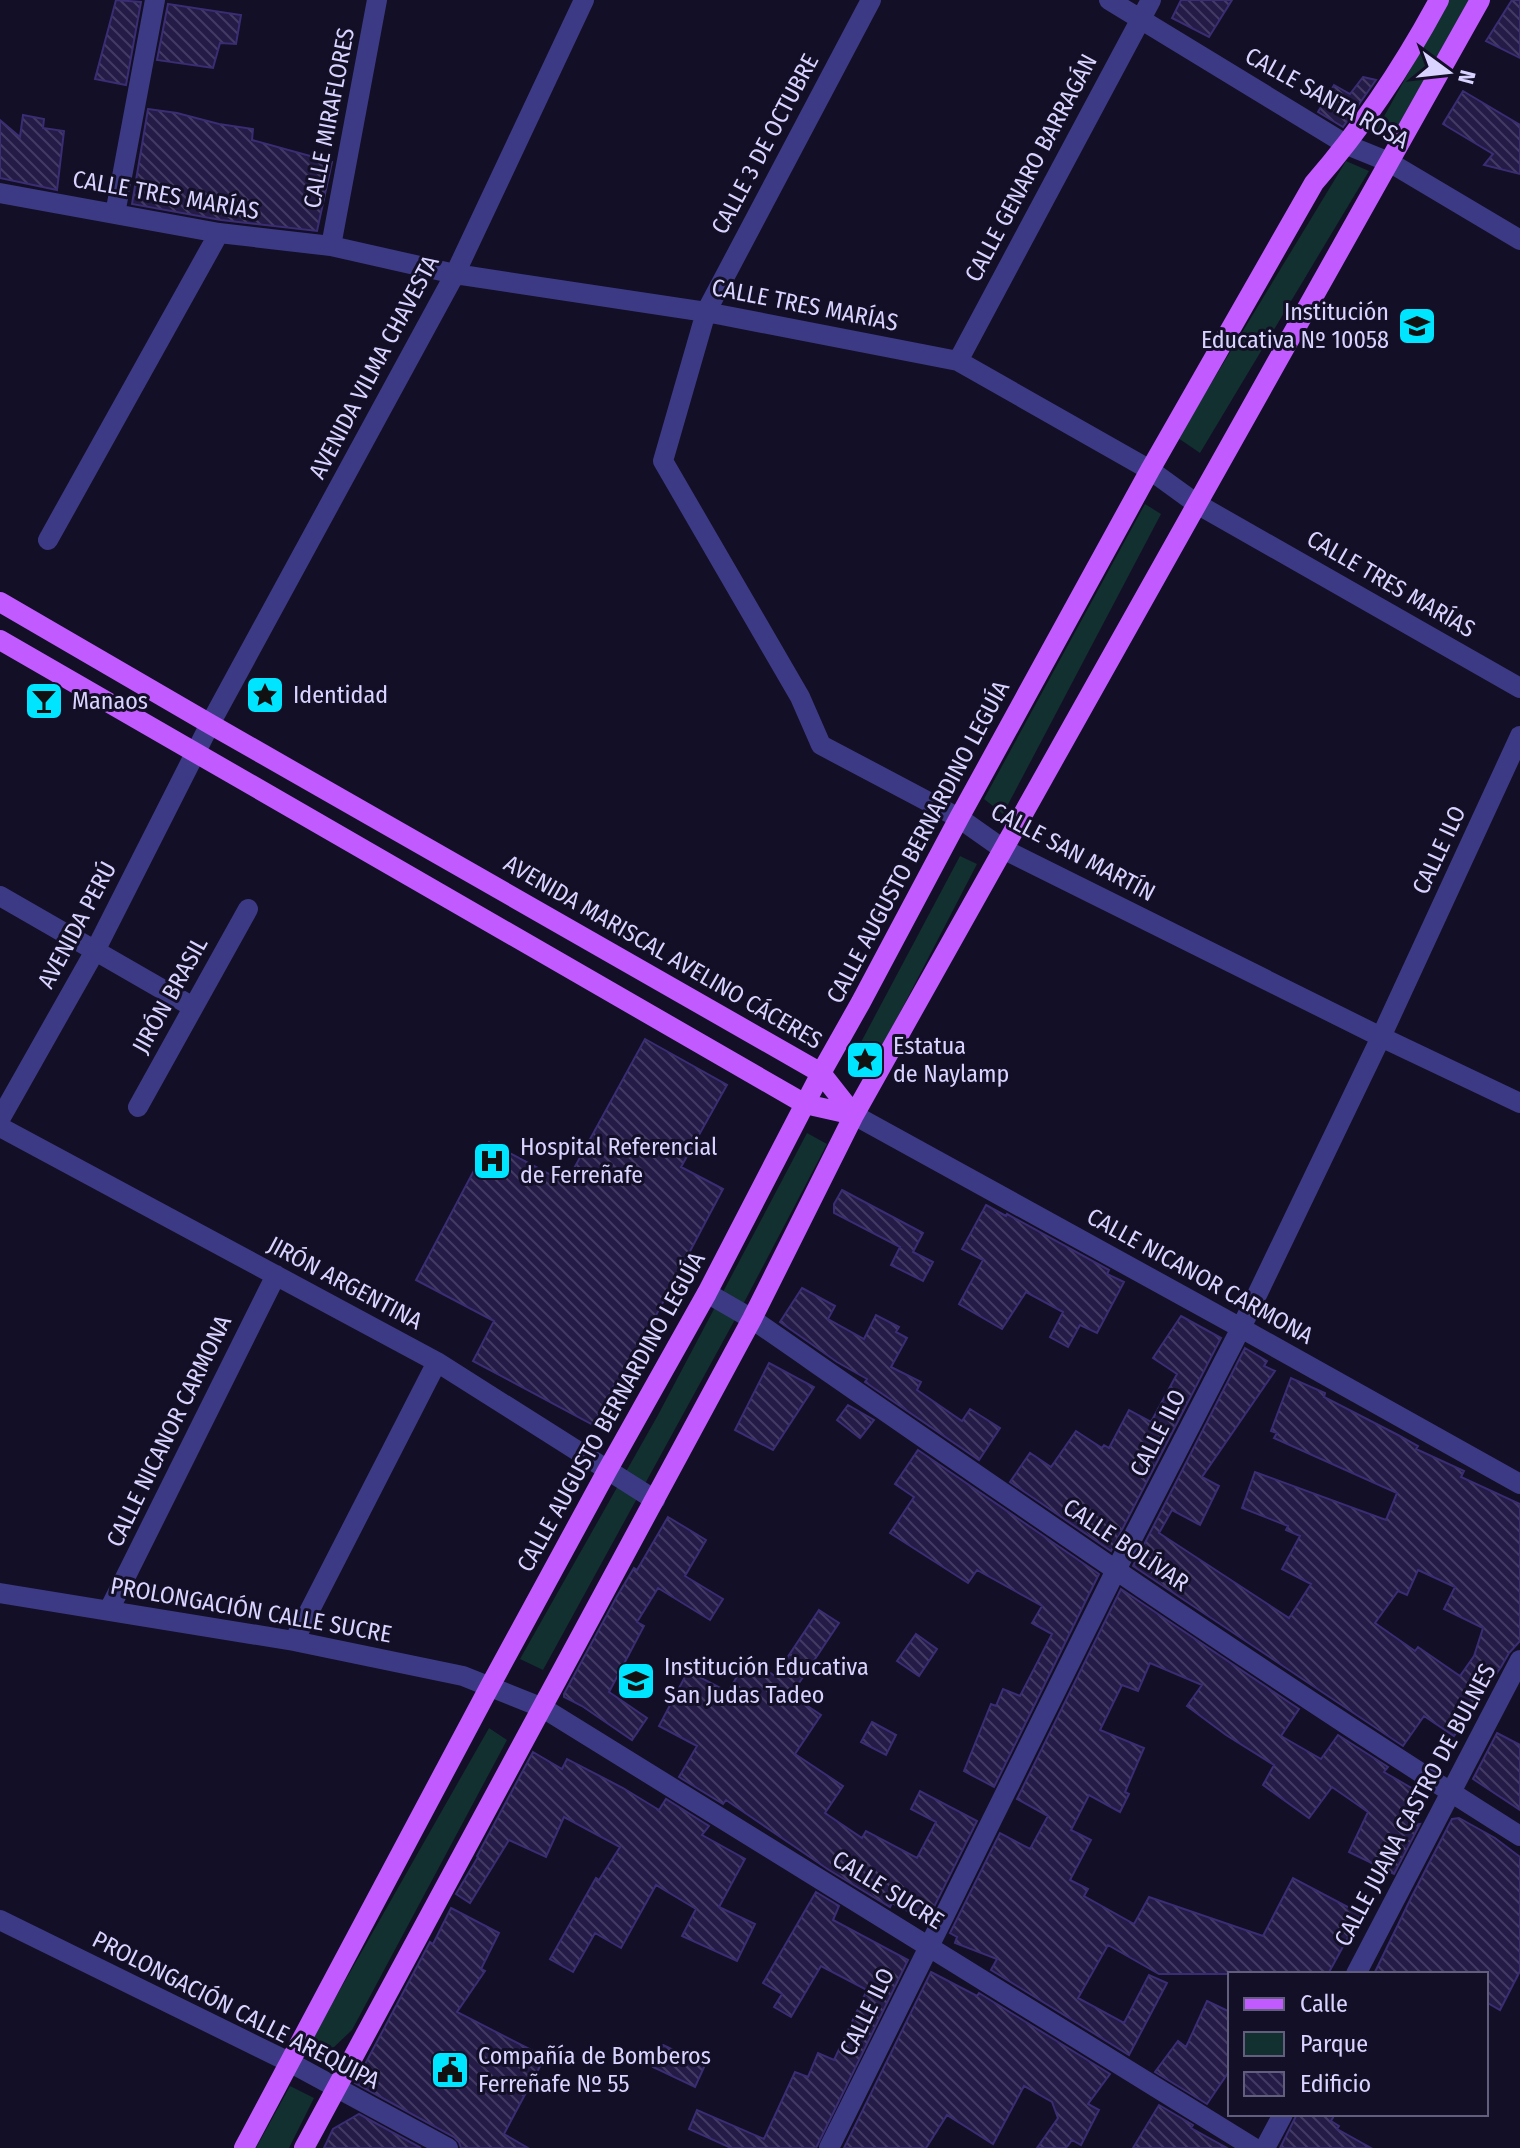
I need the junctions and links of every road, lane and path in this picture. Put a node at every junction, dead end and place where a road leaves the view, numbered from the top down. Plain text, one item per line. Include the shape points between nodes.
1 (155, 0) edge
2 (377, 0) edge
3 (584, 0) edge
4 (871, 0) edge
5 (1109, 0) edge
6 (1151, 0) edge
7 (1439, 0) edge
8 (1480, 0) edge
9 (1140, 20) junction
10 (1347, 145) junction
11 (1389, 162) junction
12 (0, 193) edge
13 (115, 214) junction
14 (219, 233) junction
15 (1520, 240) edge
16 (331, 246) junction
17 (455, 274) junction
18 (706, 312) junction
19 (958, 361) junction
20 (1150, 470) junction
21 (1197, 504) junction
22 (48, 540) dead end
23 (0, 602) edge
24 (0, 640) edge
25 (1520, 688) edge
26 (210, 724) junction
27 (1520, 736) edge
28 (197, 753) junction
29 (959, 818) junction
30 (1003, 849) junction
31 (0, 896) edge
32 (248, 909) dead end
33 (95, 951) junction
34 (193, 1007) junction
35 (1381, 1037) junction
36 (821, 1073) junction
37 (1520, 1103) edge
38 (805, 1104) junction
39 (138, 1107) dead end
40 (854, 1115) junction
41 (0, 1119) edge
42 (0, 1127) edge
43 (276, 1275) junction
44 (707, 1293) junction
45 (752, 1319) junction
46 (1241, 1328) junction
47 (437, 1362) junction
48 (607, 1471) junction
49 (1520, 1484) edge
50 (655, 1500) junction
51 (1116, 1570) junction
52 (0, 1593) edge
53 (109, 1610) junction
54 (294, 1641) junction
55 (1520, 1660) edge
56 (490, 1686) junction
57 (543, 1708) junction
58 (1451, 1793) junction
59 (1520, 1836) edge
60 (0, 1920) edge
61 (928, 1946) junction
62 (1357, 1972) edge
63 (291, 2063) junction
64 (336, 2090) junction
65 (1282, 2116) edge
66 (244, 2148) edge
67 (304, 2148) edge
68 (448, 2148) edge
69 (829, 2148) edge
70 (1254, 2148) edge
71 (1265, 2148) edge

1 - 13 street
2 - 16 street, CALLE MIRAFLORES
3 - 17 street, AVENIDA VILMA CHAVESTA
4 - 18 street, CALLE 3 DE OCTUBRE
5 - 9 street, CALLE SANTA ROSA
6 - 9 street, CALLE GENARO BARRAGÁN
7 - 10 main road, CALLE AUGUSTO BERNARDINO LEGUÍA
8 - 11 main road
9 - 10 street, CALLE SANTA ROSA
9 - 19 street, CALLE GENARO BARRAGÁN
10 - 11 street, CALLE SANTA ROSA
10 - 20 main road, CALLE AUGUSTO BERNARDINO LEGUÍA via 1314,183
11 - 15 street, CALLE SANTA ROSA
11 - 21 main road
12 - 13 street, CALLE TRES MARÍAS
13 - 14 street, CALLE TRES MARÍAS
14 - 16 street, CALLE TRES MARÍAS
14 - 22 street
16 - 17 street, CALLE TRES MARÍAS
17 - 18 street, CALLE TRES MARÍAS
17 - 26 street, AVENIDA VILMA CHAVESTA
18 - 19 street, CALLE TRES MARÍAS
18 - 29 street, CALLE SAN MARTÍN via 663,461 800,697 821,745
19 - 20 street, CALLE TRES MARÍAS
20 - 21 street, CALLE TRES MARÍAS
20 - 29 main road, CALLE AUGUSTO BERNARDINO LEGUÍA
21 - 25 street, CALLE TRES MARÍAS
21 - 30 main road
23 - 26 main road, AVENIDA MARISCAL AVELINO CÁCERES
24 - 28 main road
26 - 28 street, AVENIDA VILMA CHAVESTA
26 - 36 main road, AVENIDA MARISCAL AVELINO CÁCERES
27 - 35 street, CALLE ILO
28 - 33 street, AVENIDA PERÚ
28 - 38 main road
29 - 30 street, CALLE SAN MARTÍN
29 - 36 main road, CALLE AUGUSTO BERNARDINO LEGUÍA
30 - 35 street, CALLE SAN MARTÍN
30 - 40 main road
31 - 33 street
32 - 34 street, JIRÓN BRASIL
33 - 34 street
33 - 41 street, AVENIDA PERÚ
34 - 39 street, JIRÓN BRASIL
35 - 37 street, CALLE SAN MARTÍN
35 - 46 street, CALLE ILO
36 - 38 main road, CALLE AUGUSTO BERNARDINO LEGUÍA
36 - 40 main road, AVENIDA MARISCAL AVELINO CÁCERES
38 - 40 main road
38 - 44 main road, CALLE AUGUSTO BERNARDINO LEGUÍA
40 - 45 main road
40 - 46 street, CALLE NICANOR CARMONA
42 - 43 street, JIRÓN ARGENTINA
43 - 47 street, JIRÓN ARGENTINA
43 - 53 street, CALLE NICANOR CARMONA
44 - 45 street, CALLE BOLÍVAR
44 - 48 main road, CALLE AUGUSTO BERNARDINO LEGUÍA
45 - 50 main road
45 - 51 street, CALLE BOLÍVAR
46 - 49 street, CALLE NICANOR CARMONA
46 - 51 street, CALLE ILO
47 - 48 street, JIRÓN ARGENTINA
47 - 54 street
48 - 50 street, JIRÓN ARGENTINA
48 - 56 main road, CALLE AUGUSTO BERNARDINO LEGUÍA
50 - 57 main road
51 - 58 street, CALLE BOLÍVAR
51 - 61 street, CALLE ILO
52 - 53 street, PROLONGACIÓN CALLE SUCRE
53 - 54 street, PROLONGACIÓN CALLE SUCRE
54 - 56 street, PROLONGACIÓN CALLE SUCRE
55 - 58 street, CALLE JUANA CASTRO DE BULNES
56 - 57 street, CALLE SUCRE
56 - 63 main road, CALLE AUGUSTO BERNARDINO LEGUÍA
57 - 61 street, CALLE SUCRE
57 - 64 main road
58 - 59 street, CALLE BOLÍVAR
58 - 62 street, CALLE JUANA CASTRO DE BULNES
60 - 63 street, PROLONGACIÓN CALLE AREQUIPA
61 - 69 street, CALLE ILO
61 - 70 street, CALLE SUCRE
63 - 64 street, PROLONGACIÓN CALLE AREQUIPA
63 - 66 main road, CALLE AUGUSTO BERNARDINO LEGUÍA
64 - 67 main road
64 - 68 street, PROLONGACIÓN CALLE AREQUIPA
65 - 71 street

